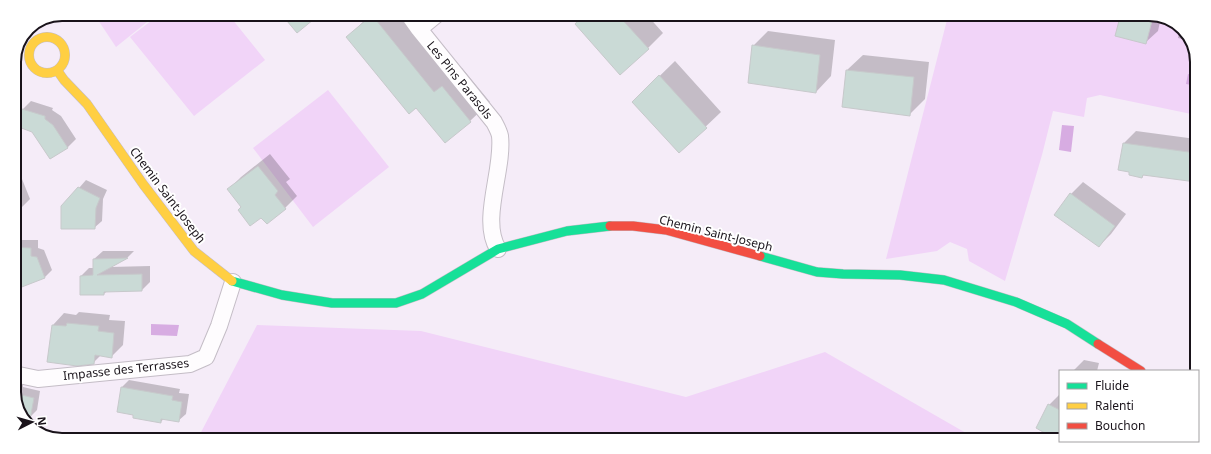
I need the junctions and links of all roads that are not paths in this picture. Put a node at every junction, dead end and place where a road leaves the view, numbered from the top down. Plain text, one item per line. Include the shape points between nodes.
1 (413, 21) edge
2 (429, 21) edge
3 (419, 30) junction
4 (33, 66) junction
5 (21, 68) edge
6 (57, 70) junction
7 (498, 249) junction
8 (233, 282) junction
9 (1112, 351) junction
10 (1129, 370) edge
11 (1140, 370) edge
12 (21, 375) edge

1 - 3 street, Les Pins Parasols
2 - 3 street, Les Pins Parasols
3 - 7 street, Les Pins Parasols via 494,122 500,134 500,156 491,231
4 - 5 main road
4 - 6 main road via 41,72
4 - 6 main road via 30,61 30,49 44,32 56,38 65,51 64,62
6 - 8 main road, Chemin Saint-Joseph via 87,104 194,251
7 - 8 main road, Chemin Saint-Joseph via 422,294 396,303 332,303 282,295
7 - 9 main road, Chemin Saint-Joseph via 560,232 605,226 666,230 817,272 900,275 944,280 1024,305 1067,324
8 - 12 street, Impasse des Terrasses via 206,357 190,364 38,379
9 - 10 main road, Chemin Saint-Joseph
9 - 11 main road, Chemin Saint-Joseph

